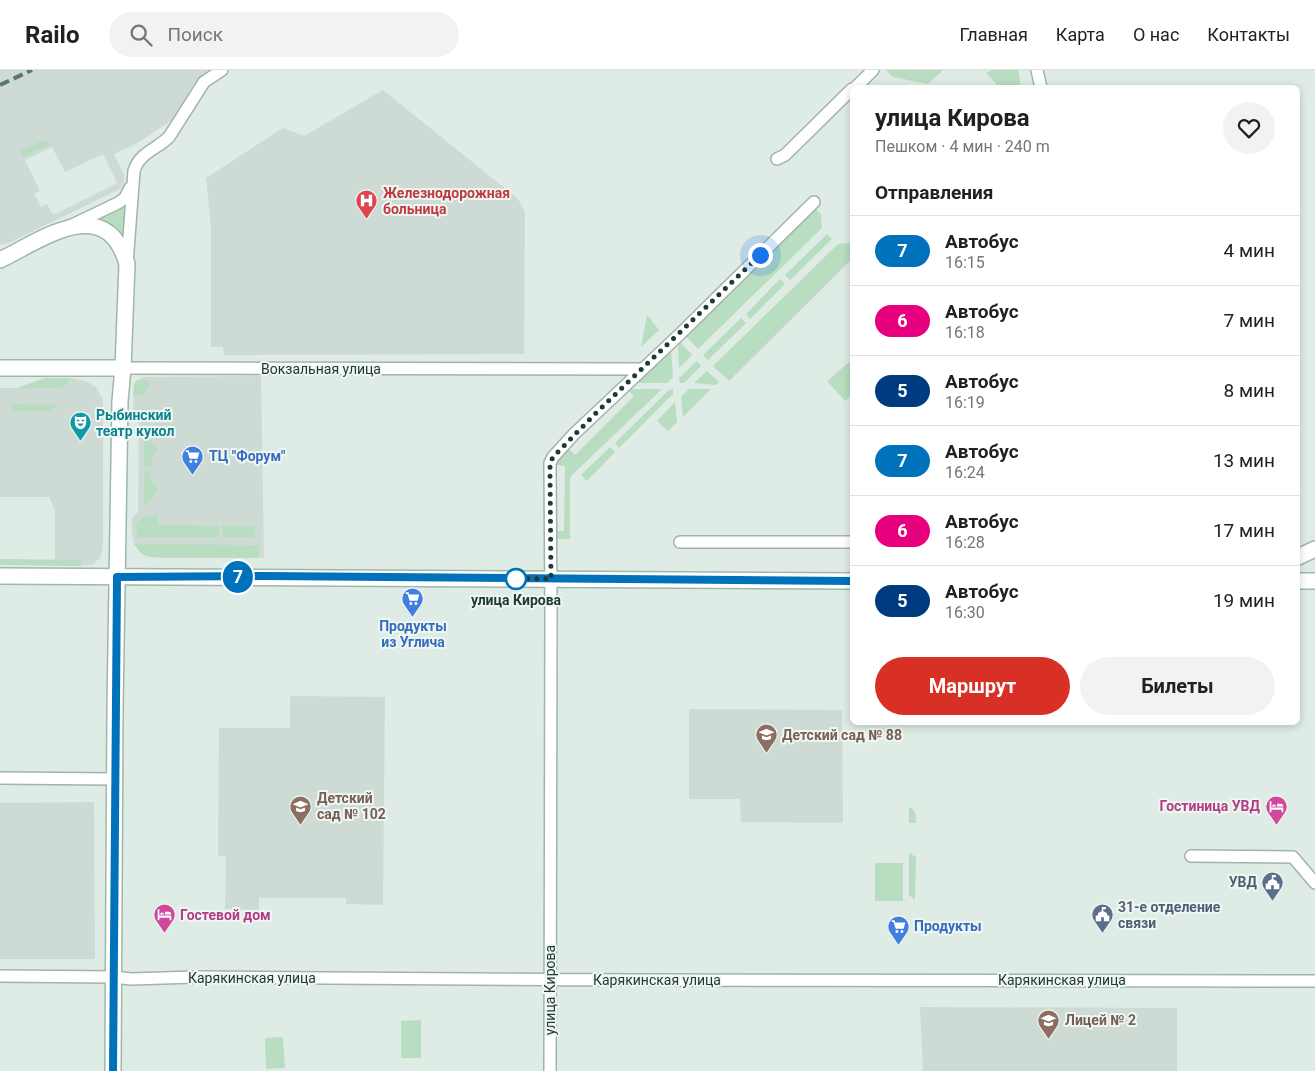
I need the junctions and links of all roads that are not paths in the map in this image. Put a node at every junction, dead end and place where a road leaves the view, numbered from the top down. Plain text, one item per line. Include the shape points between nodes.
1 (222, 70) edge
2 (873, 70) edge
3 (1039, 71) edge
4 (857, 85) edge
5 (1041, 85) edge
6 (850, 92) edge
7 (777, 159) dead end
8 (133, 182) junction
9 (814, 202) dead end
10 (57, 232) junction
11 (0, 260) edge
12 (127, 264) junction
13 (0, 368) edge
14 (123, 368) junction
15 (642, 369) junction
16 (680, 542) dead end
17 (850, 542) edge
18 (1315, 549) edge
19 (1300, 556) edge
20 (0, 576) edge
21 (117, 577) junction
22 (551, 579) junction
23 (850, 581) edge
24 (1300, 581) edge
25 (1315, 581) edge
26 (0, 778) edge
27 (115, 779) junction
28 (1192, 856) dead end
29 (1315, 883) edge
30 (0, 976) edge
31 (114, 977) junction
32 (550, 980) junction
33 (1315, 981) edge
34 (113, 1071) edge
35 (550, 1071) edge

1 - 8 street via 204,82 169,138 137,161
2 - 4 street
3 - 5 street
6 - 7 street
8 - 10 street via 125,198 118,203
8 - 12 street
9 - 15 street, улица Кирова
10 - 11 street
10 - 12 street via 84,224 101,228 116,240
12 - 14 street
13 - 14 street, Вокзальная улица
14 - 15 street, Вокзальная улица
14 - 21 street
15 - 22 street, улица Кирова via 558,450 550,463
16 - 17 street
18 - 19 street
20 - 21 street
21 - 22 street
21 - 27 street
22 - 23 street
22 - 32 street, улица Кирова
24 - 25 street
26 - 27 street
27 - 31 street
28 - 29 street via 1293,857
30 - 31 street, Карякинская улица
31 - 32 street, Карякинская улица
31 - 34 street
32 - 33 street, Карякинская улица
32 - 35 street, улица Кирова

